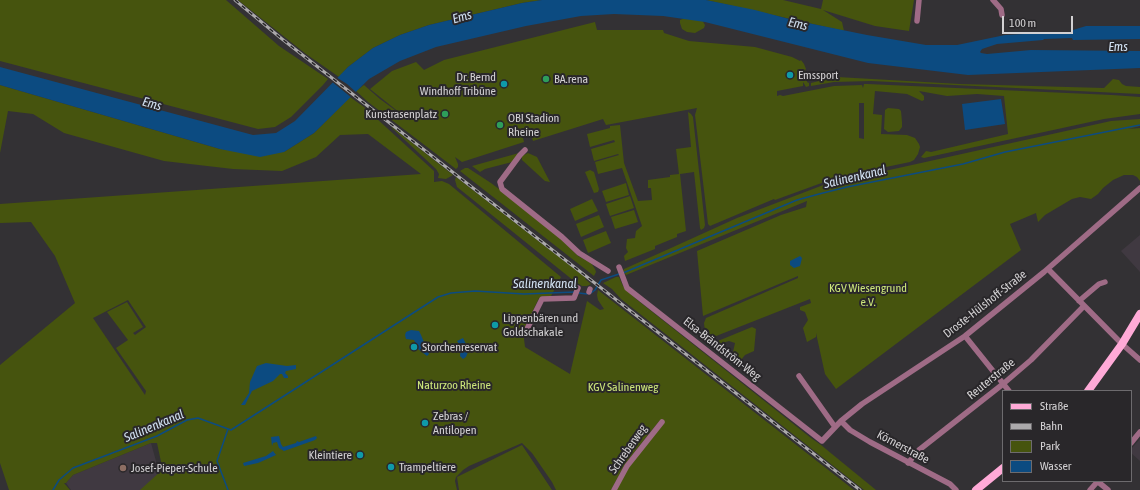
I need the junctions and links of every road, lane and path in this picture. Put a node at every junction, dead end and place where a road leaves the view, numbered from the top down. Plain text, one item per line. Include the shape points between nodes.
1 (919, 0) edge
2 (993, 0) edge
3 (1002, 15) dead end
4 (917, 22) dead end
5 (525, 150) dead end
6 (1140, 188) edge
7 (619, 267) dead end
8 (1048, 269) junction
9 (608, 271) dead end
10 (1105, 282) dead end
11 (576, 291) dead end
12 (1082, 304) junction
13 (1140, 314) edge
14 (526, 334) dead end
15 (965, 336) junction
16 (1122, 344) junction
17 (1140, 360) edge
18 (799, 376) dead end
19 (1004, 384) junction
20 (1008, 390) edge
21 (1089, 390) edge
22 (662, 422) dead end
23 (841, 422) junction
24 (835, 427) junction
25 (1140, 432) edge
26 (822, 441) joint
27 (1132, 442) edge
28 (908, 463) junction
29 (1002, 469) edge
30 (1097, 482) edge
31 (1099, 482) edge
32 (614, 490) edge
33 (956, 490) edge
34 (976, 490) edge
35 (1090, 490) edge
36 (1108, 490) edge

1 - 4 street
2 - 3 street via 999,5
5 - 9 street via 500,182 502,188 579,253
6 - 8 street, Droste-Hülshoff-Straße
7 - 26 street, Elsa-Brändström-Weg via 627,288
8 - 12 street
8 - 15 street, Droste-Hülshoff-Straße
10 - 12 street, Reuterstraße via 1099,284
11 - 14 street via 574,298 542,300
12 - 16 street
12 - 19 street, Reuterstraße via 1031,360
13 - 16 main road
15 - 19 street
15 - 23 street, Droste-Hülshoff-Straße via 862,404
16 - 17 street
16 - 21 main road
18 - 24 street
19 - 20 street
19 - 28 street, Reuterstraße via 919,450
22 - 32 street, Schreberweg via 627,466
23 - 24 street, Droste-Hülshoff-Straße
23 - 28 street, Körnerstraße via 850,430
24 - 26 street, Droste-Hülshoff-Straße
25 - 27 street
28 - 33 street, Körnerstraße via 950,484
29 - 34 main road
30 - 35 street
31 - 36 street

